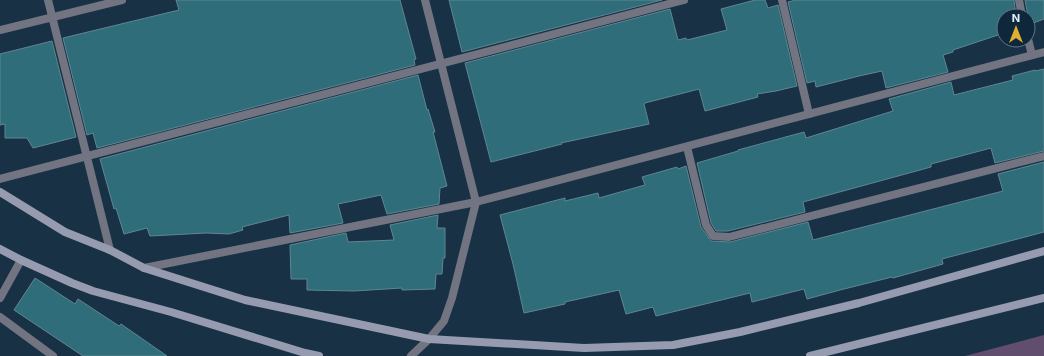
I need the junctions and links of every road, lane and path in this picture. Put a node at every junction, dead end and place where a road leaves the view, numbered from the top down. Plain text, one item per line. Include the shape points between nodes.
1 (48, 0) edge
2 (122, 0) edge
3 (425, 0) edge
4 (684, 0) edge
5 (782, 0) edge
6 (53, 17) junction
7 (0, 30) edge
8 (1030, 48) edge
9 (1044, 52) edge
10 (1032, 55) junction
11 (441, 63) junction
12 (809, 114) junction
13 (687, 147) junction
14 (87, 156) junction
15 (1044, 156) edge
16 (0, 179) edge
17 (0, 192) edge
18 (476, 202) junction
19 (0, 249) edge
20 (110, 250) junction
21 (1044, 251) edge
22 (21, 260) junction
23 (144, 268) junction
24 (0, 298) edge
25 (1044, 298) edge
26 (0, 317) edge
27 (429, 339) junction
28 (53, 356) edge
29 (319, 356) edge
30 (411, 356) edge
31 (810, 356) edge

1 - 6 street
2 - 6 street
3 - 11 street
4 - 11 street
5 - 12 street
6 - 7 street
6 - 14 street
8 - 10 street
9 - 10 street
10 - 12 street
11 - 14 street
11 - 18 street
12 - 13 street
13 - 15 street via 706,225 713,236 728,237
13 - 18 street
14 - 16 street
14 - 20 street
17 - 20 main road via 65,232
18 - 23 street
18 - 27 street via 452,298 444,321
19 - 22 main road
20 - 23 main road
21 - 27 main road via 859,303 740,332 673,345 584,348
22 - 24 street
22 - 29 main road via 92,291
23 - 27 main road via 245,300
25 - 31 main road
26 - 28 street
27 - 30 street

